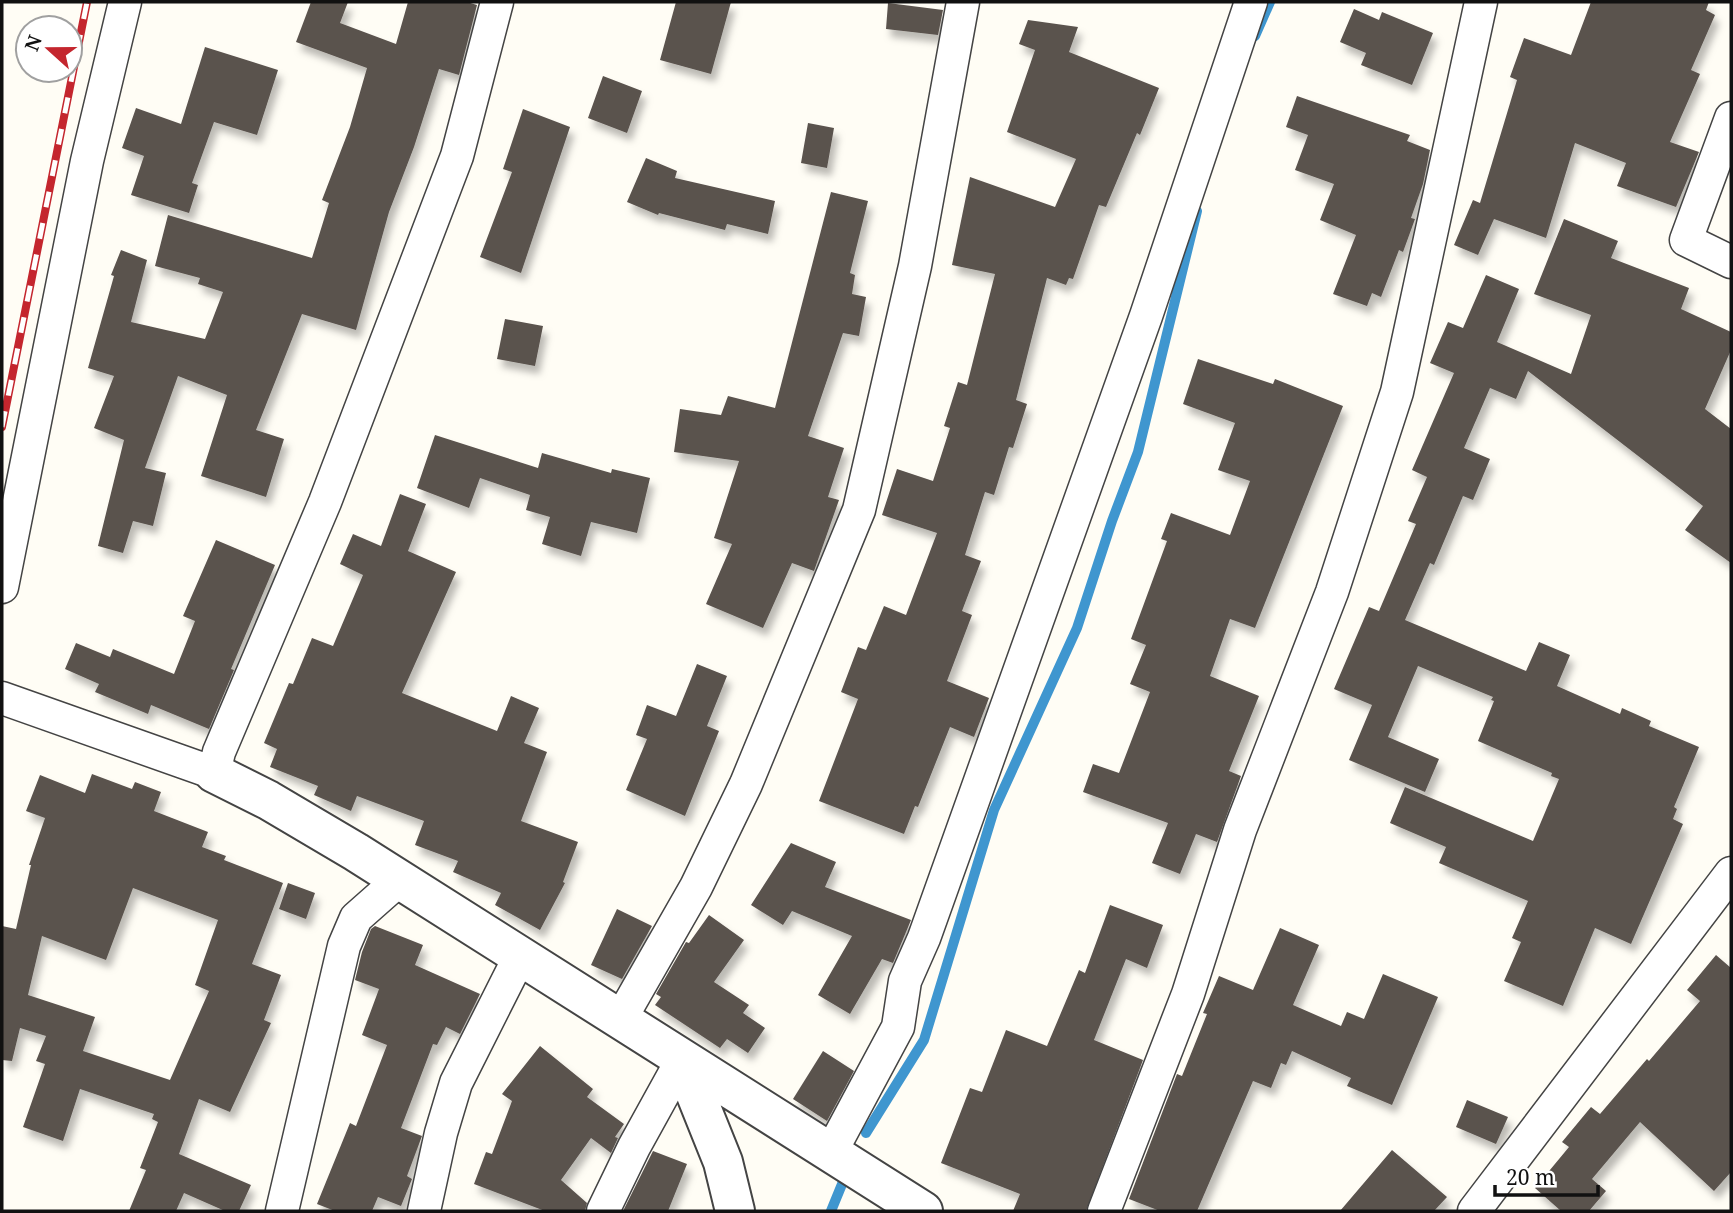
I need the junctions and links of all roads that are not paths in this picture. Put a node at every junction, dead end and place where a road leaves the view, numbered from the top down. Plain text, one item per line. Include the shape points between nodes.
1 (125, 2) edge
2 (497, 2) edge
3 (963, 2) edge
4 (1251, 2) edge
5 (1482, 2) edge
6 (1731, 118) edge
7 (1731, 262) edge
8 (2, 587) edge
9 (2, 698) edge
10 (214, 773) junction
11 (399, 880) junction
12 (1726, 891) edge
13 (520, 956) junction
14 (620, 1020) junction
15 (682, 1060) junction
16 (831, 1152) junction
17 (282, 1211) edge
18 (424, 1211) edge
19 (603, 1211) edge
20 (734, 1211) edge
21 (923, 1211) edge
22 (1104, 1211) edge
23 (1475, 1211) edge

1 - 8 street via 87,161
2 - 10 street via 457,156 325,502
3 - 14 street via 915,267 859,510 746,784 696,887
4 - 16 street via 1146,316 905,981 898,1027
5 - 22 street via 1397,392 1332,592 1240,830 1188,994
6 - 7 street via 1686,240
9 - 10 street
10 - 11 street via 268,800
11 - 13 street
11 - 17 street via 356,918 344,946
12 - 23 street
13 - 14 street
13 - 18 street via 456,1083
14 - 15 street
15 - 16 street
15 - 19 street
15 - 20 street via 723,1162
16 - 21 street

